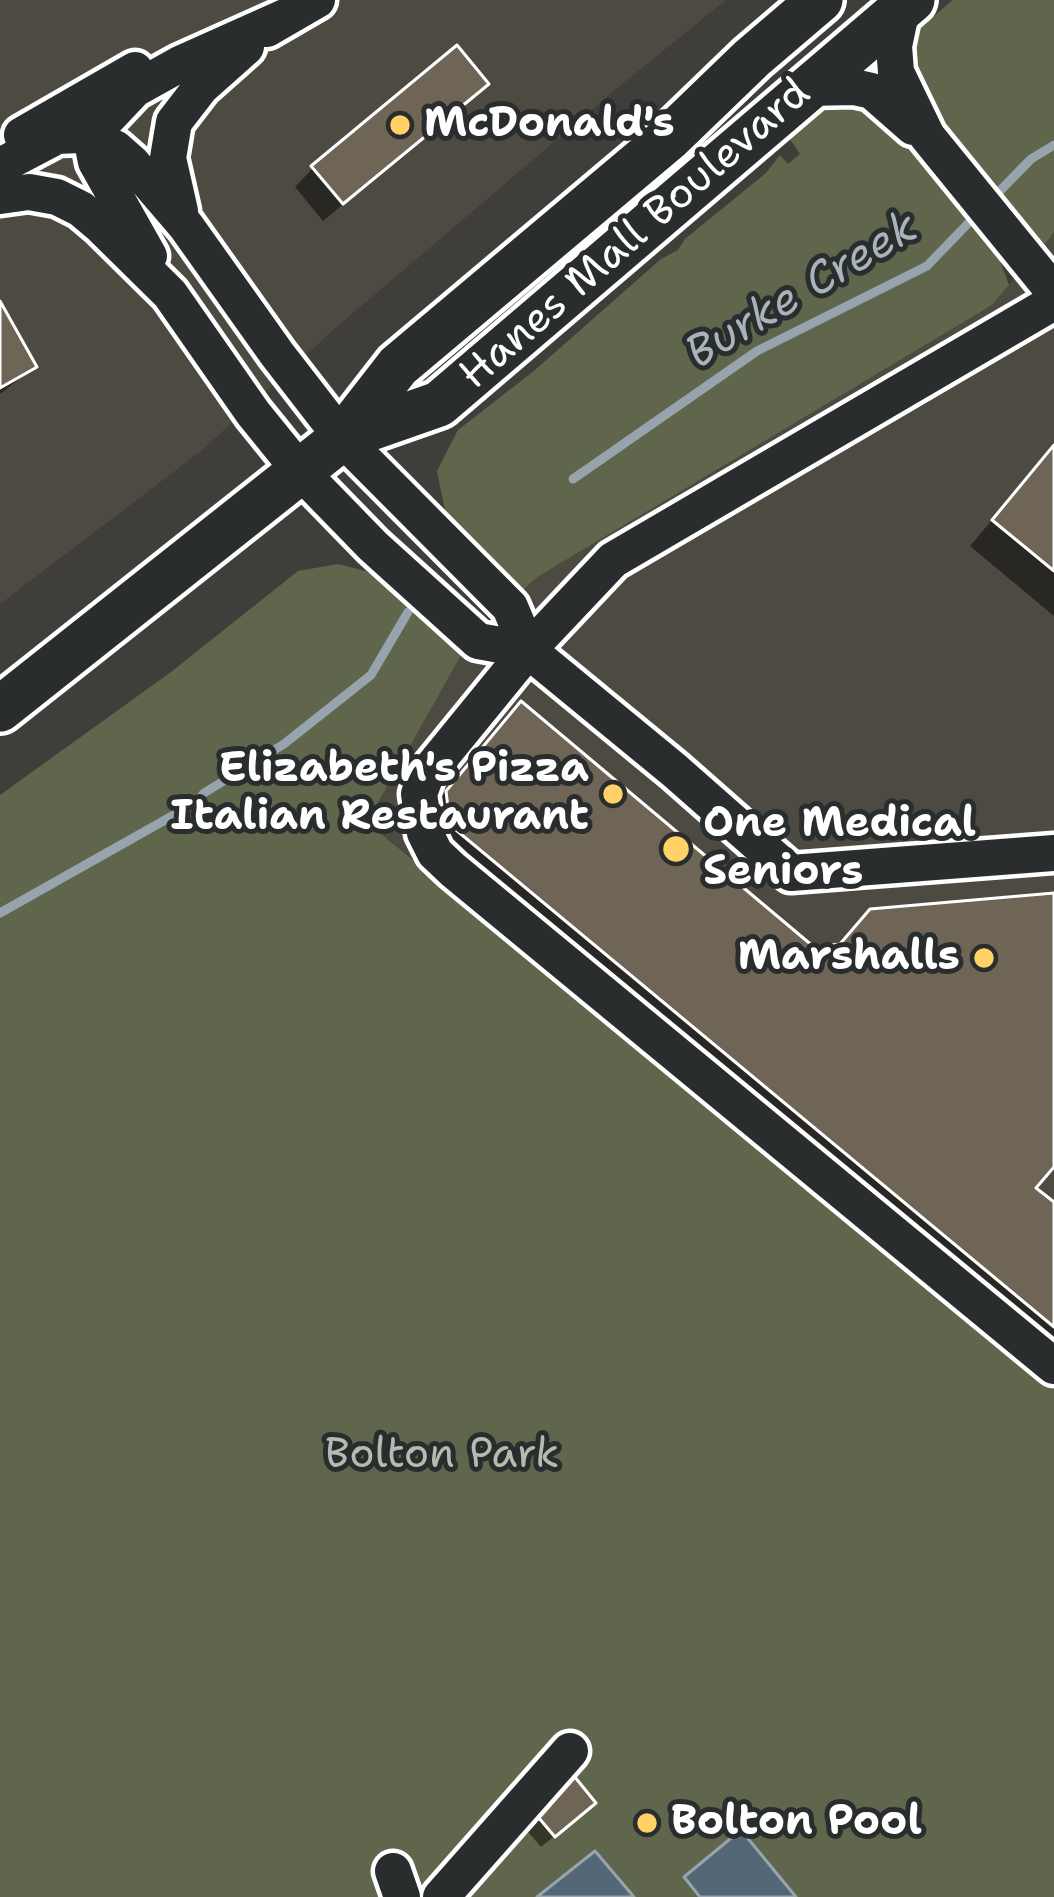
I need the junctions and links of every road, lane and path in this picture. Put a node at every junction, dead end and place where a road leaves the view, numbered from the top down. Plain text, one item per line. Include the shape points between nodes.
1 (820, 0) edge
2 (907, 4) edge
3 (301, 9) edge
4 (807, 88) junction
5 (927, 136) junction
6 (96, 139) junction
7 (0, 148) edge
8 (0, 166) edge
9 (0, 183) edge
10 (0, 196) edge
11 (186, 226) junction
12 (1054, 292) edge
13 (170, 294) junction
14 (1054, 302) edge
15 (342, 439) junction
16 (300, 471) junction
17 (528, 650) junction
18 (0, 709) edge
19 (1054, 853) edge
20 (1054, 1366) edge
21 (570, 1751) dead end
22 (440, 1897) edge

1 - 15 main road, Hanes Mall Boulevard via 398,366
2 - 4 main road, Hanes Mall Boulevard
2 - 5 lane via 893,46 896,72
3 - 6 lane
3 - 7 lane via 187,44
3 - 11 lane via 212,76 174,122 169,176
4 - 5 lane via 872,92
4 - 15 main road, Hanes Mall Boulevard via 439,404
5 - 12 lane
6 - 8 lane via 57,136
6 - 9 lane
6 - 11 lane via 132,164
6 - 13 lane via 96,162
10 - 13 lane via 28,192 81,209
11 - 15 lane
13 - 16 lane
14 - 17 lane via 613,560
15 - 16 main road, Hanes Mall Boulevard
15 - 17 lane via 510,607
16 - 17 lane via 478,641
16 - 18 main road, Hanes Mall Boulevard
17 - 19 lane via 791,873
17 - 20 lane via 426,775 419,814 435,853
21 - 22 lane

